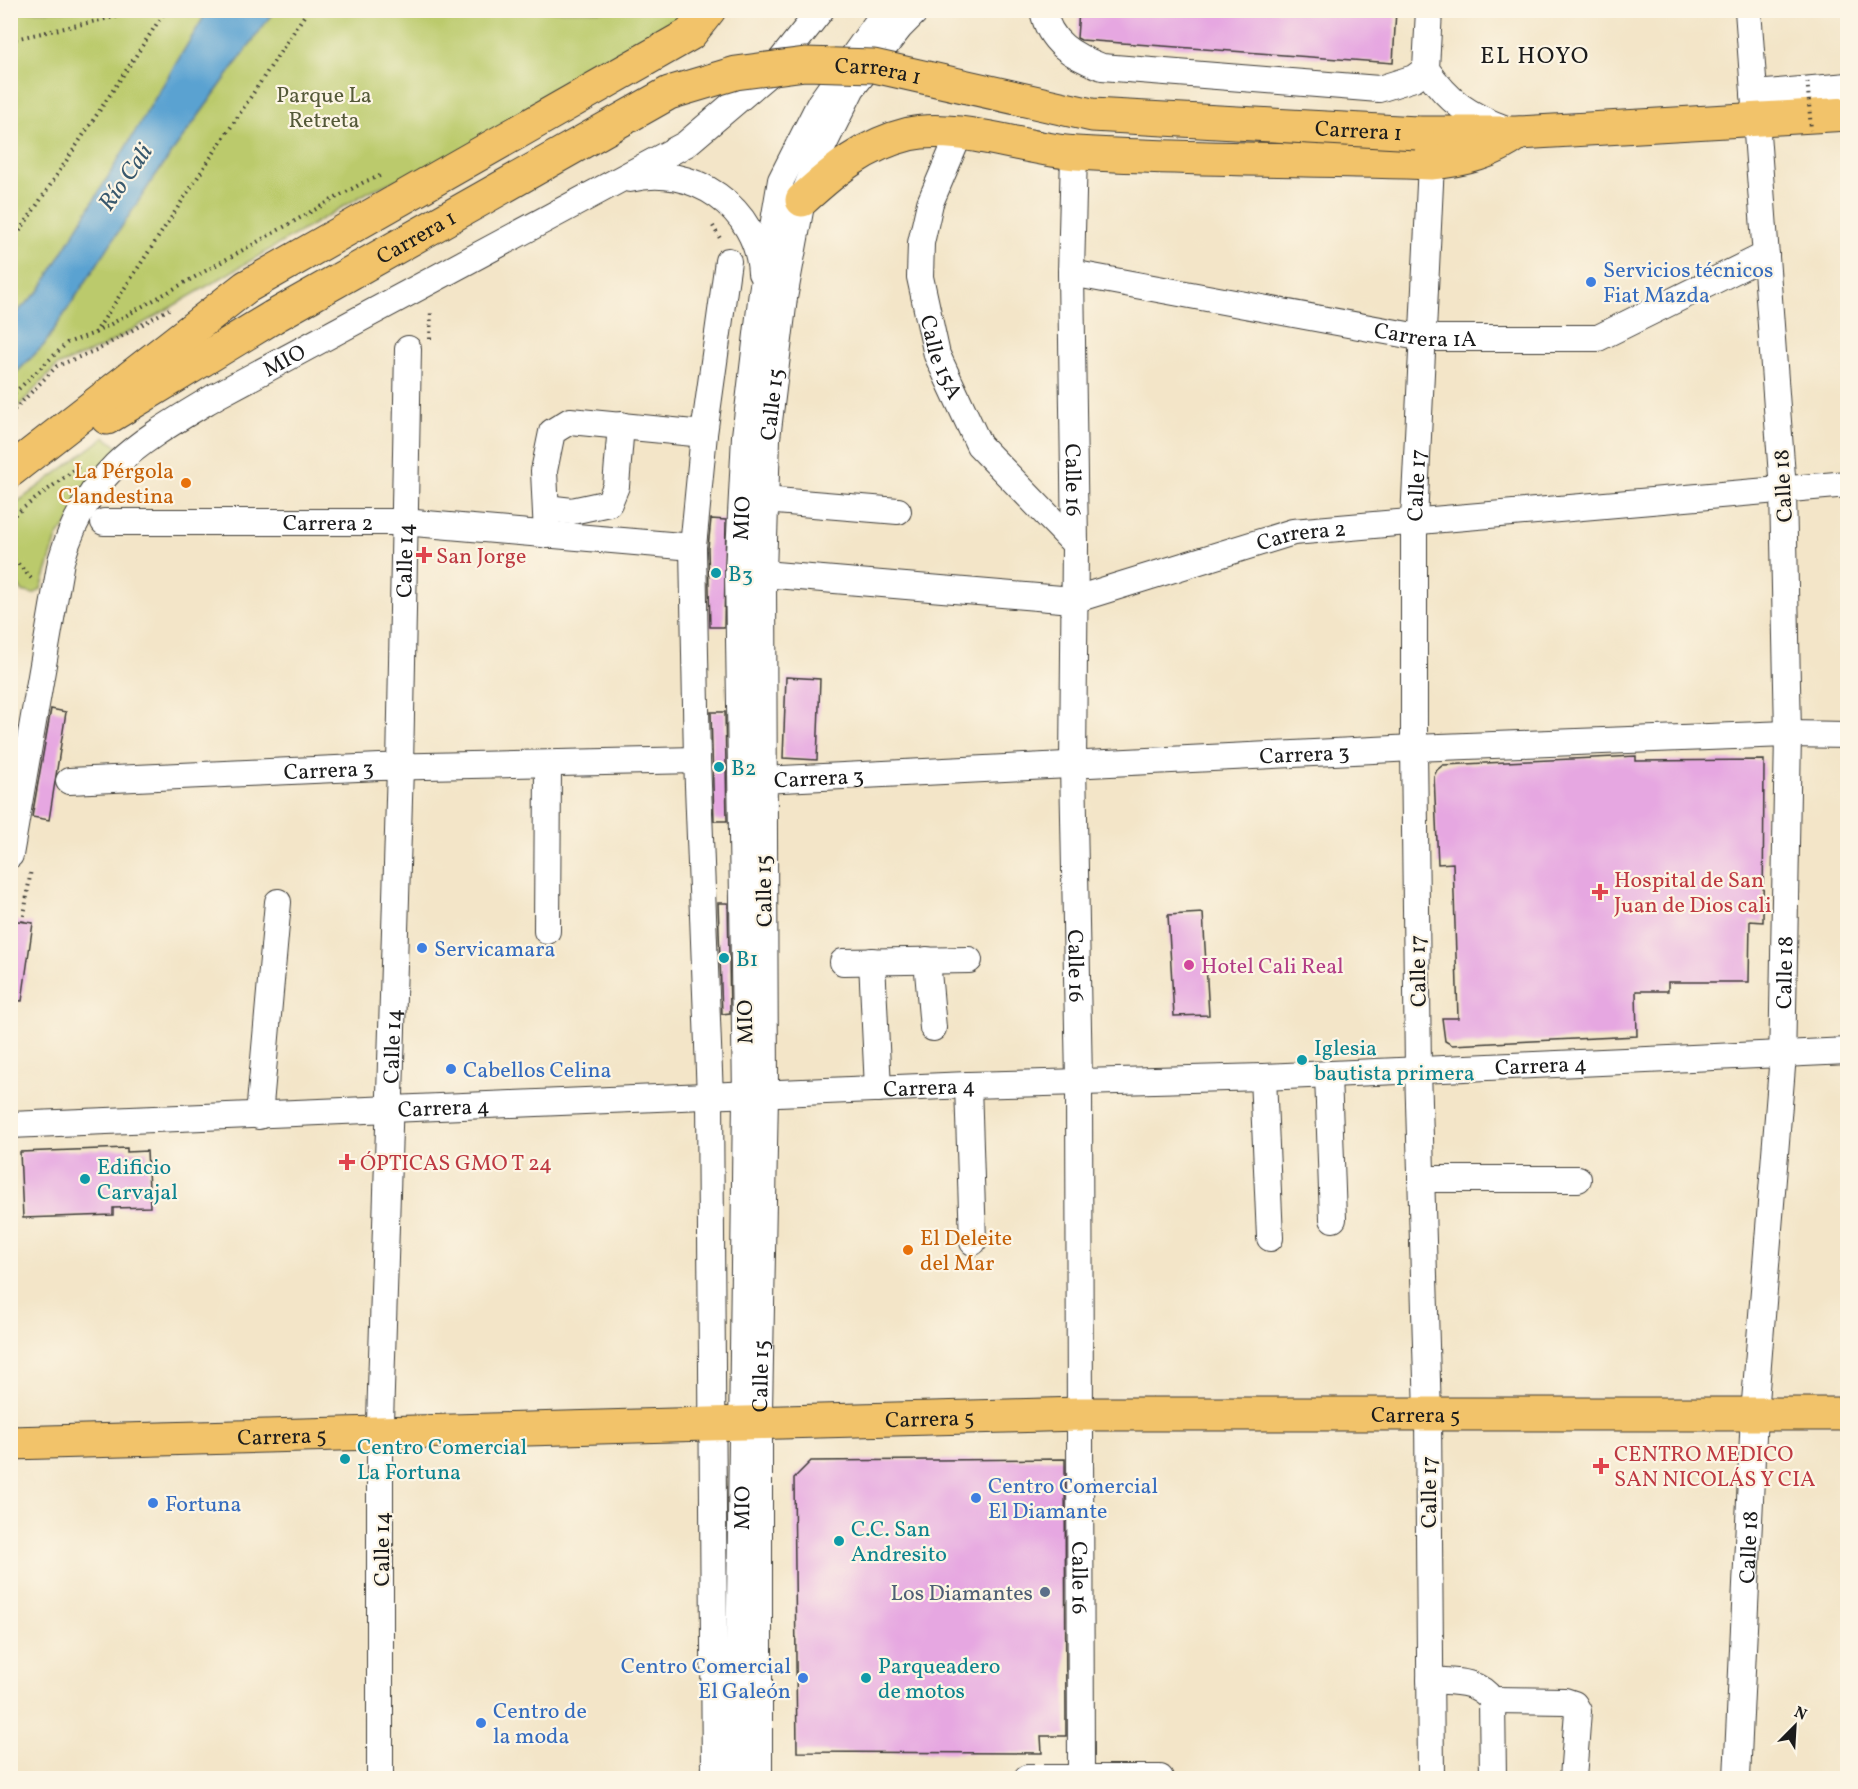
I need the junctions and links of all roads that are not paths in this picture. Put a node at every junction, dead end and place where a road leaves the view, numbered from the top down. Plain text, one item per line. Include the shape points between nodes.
1 (709, 10) edge
2 (821, 10) edge
3 (886, 10) edge
4 (917, 10) edge
5 (1043, 10) edge
6 (1429, 10) edge
7 (1748, 10) edge
8 (1426, 69) junction
9 (1848, 86) edge
10 (1755, 107) junction
11 (1848, 114) edge
12 (1520, 133) junction
13 (959, 135) junction
14 (1074, 153) junction
15 (1431, 163) junction
16 (615, 183) junction
17 (802, 200) junction
18 (1766, 255) junction
19 (728, 261) dead end
20 (1071, 273) junction
21 (762, 292) junction
22 (1424, 338) junction
23 (408, 349) dead end
24 (621, 425) junction
25 (704, 434) junction
26 (10, 471) edge
27 (10, 477) edge
28 (1848, 484) edge
29 (1783, 489) junction
30 (764, 500) junction
31 (546, 508) junction
32 (898, 511) dead end
33 (1414, 520) junction
34 (104, 522) dead end
35 (403, 522) junction
36 (547, 535) junction
37 (1075, 543) junction
38 (693, 547) junction
39 (763, 574) junction
40 (1073, 600) junction
41 (1788, 734) junction
42 (1848, 735) edge
43 (1414, 748) junction
44 (697, 760) junction
45 (548, 764) junction
46 (1073, 764) junction
47 (400, 767) junction
48 (762, 780) junction
49 (69, 781) dead end
50 (10, 855) edge
51 (278, 902) dead end
52 (547, 930) dead end
53 (927, 960) junction
54 (969, 960) dead end
55 (872, 961) junction
56 (843, 962) dead end
57 (933, 1028) dead end
58 (1848, 1051) edge
59 (1783, 1054) junction
60 (1418, 1069) junction
61 (1328, 1074) junction
62 (1263, 1077) junction
63 (1078, 1082) junction
64 (968, 1085) junction
65 (878, 1089) junction
66 (755, 1096) junction
67 (710, 1097) junction
68 (388, 1111) junction
69 (259, 1116) junction
70 (10, 1125) edge
71 (1421, 1179) junction
72 (1578, 1179) dead end
73 (1333, 1219) dead end
74 (1270, 1238) dead end
75 (972, 1242) dead end
76 (1079, 1414) junction
77 (1428, 1414) junction
78 (1754, 1414) junction
79 (1848, 1414) edge
80 (737, 1423) junction
81 (381, 1433) junction
82 (10, 1443) edge
83 (1430, 1680) junction
84 (1492, 1700) junction
85 (1081, 1778) edge
86 (380, 1779) edge
87 (715, 1779) edge
88 (738, 1779) edge
89 (759, 1779) edge
90 (1026, 1779) edge
91 (1160, 1779) edge
92 (1431, 1779) edge
93 (1493, 1779) edge
94 (1574, 1779) edge
95 (1737, 1779) edge

1 - 26 main road via 690,34 246,287
2 - 16 street, MIO via 774,69 686,144
3 - 21 street, MIO via 820,103 781,180
4 - 17 street, Calle 15 via 852,88
5 - 8 street via 1051,36 1063,48 1102,67 1379,89 1414,78
6 - 8 street
7 - 10 street, Calle 18
8 - 12 street via 1457,105 1475,117
9 - 10 street, Carrera 1
10 - 11 main road, Carrera 1
10 - 12 main road, Carrera 1
10 - 18 street, Calle 18
12 - 15 main road via 1480,155
12 - 27 main road, Carrera 1, bridge via 1417,133 1092,115 874,66 805,64 736,73 669,93 273,317
13 - 14 main road
13 - 17 main road via 910,134 880,144 842,164
13 - 37 street, Calle 15A via 930,203 921,243 920,277 937,355 979,445
14 - 15 main road
14 - 20 street, Calle 16
15 - 22 street, Calle 17
16 - 21 street via 645,175 676,177 706,187 731,206 750,231 761,260
16 - 50 street, MIO via 216,396 131,451 93,489 73,524 61,561
17 - 30 street, Calle 15 via 783,309 767,438
18 - 22 street, Carrera 1A via 1598,338
18 - 29 street, Calle 18
19 - 25 street, Calle 15
20 - 22 street, Carrera 1A
20 - 37 street, Calle 16
21 - 66 street, MIO via 745,436 738,573
22 - 33 street, Calle 17
23 - 35 street, Calle 14
24 - 25 street
24 - 31 street via 616,486 609,503 572,511
24 - 31 street via 570,421 552,432 544,471
25 - 38 street, Calle 15
28 - 29 street, Carrera 2
29 - 33 street, Carrera 2
29 - 41 street, Calle 18
30 - 32 street
30 - 39 street, Calle 15
31 - 36 street
33 - 40 street, Carrera 2 via 1293,532
33 - 43 street, Calle 17
34 - 35 street, Carrera 2
35 - 36 street, Carrera 2
35 - 47 street, Calle 14
36 - 38 street, Carrera 2
37 - 40 street, Calle 16
38 - 44 street, Calle 15
39 - 40 street, Carrera 2
39 - 48 street, Calle 15
40 - 46 street, Calle 16
41 - 42 street, Carrera 3
41 - 43 street, Carrera 3
41 - 59 street, Calle 18
43 - 46 street, Carrera 3
43 - 60 street, Calle 17
44 - 45 street, Carrera 3
44 - 67 street, Calle 15
45 - 47 street, Carrera 3
45 - 52 street
46 - 48 street, Carrera 3
46 - 63 street, Calle 16
47 - 49 street, Carrera 3
47 - 68 street, Calle 14
48 - 66 street, Calle 15
51 - 69 street
53 - 54 street
53 - 55 street
53 - 57 street
55 - 56 street
55 - 65 street
58 - 59 street, Carrera 4
59 - 60 street, Carrera 4
59 - 78 street, Calle 18
60 - 61 street, Carrera 4
60 - 71 street, Calle 17
61 - 62 street, Carrera 4
61 - 73 street
62 - 63 street, Carrera 4
62 - 74 street
63 - 64 street, Carrera 4
63 - 76 street, Calle 16
64 - 65 street, Carrera 4
64 - 75 street
65 - 66 street, Carrera 4
66 - 67 street, Carrera 4
66 - 80 street, MIO
67 - 68 street, Carrera 4
67 - 80 street, Calle 15
68 - 69 street, Carrera 4
68 - 81 street, Calle 14
69 - 70 street, Carrera 4
71 - 72 street
71 - 77 street, Calle 17
76 - 77 main road, Carrera 5
76 - 80 main road, Carrera 5
76 - 85 street, Calle 16
77 - 78 main road, Carrera 5
77 - 83 street, Calle 17
78 - 79 main road, Carrera 5
78 - 95 street, Calle 18
80 - 81 main road, Carrera 5
80 - 87 street, Calle 15
80 - 88 street, MIO
80 - 89 street, Calle 15
81 - 82 main road, Carrera 5
81 - 86 street, Calle 14
83 - 84 street via 1468,1683 1479,1687
83 - 92 street, Calle 17
84 - 93 street
84 - 94 street via 1574,1704 1578,1711
85 - 90 street
85 - 91 street

